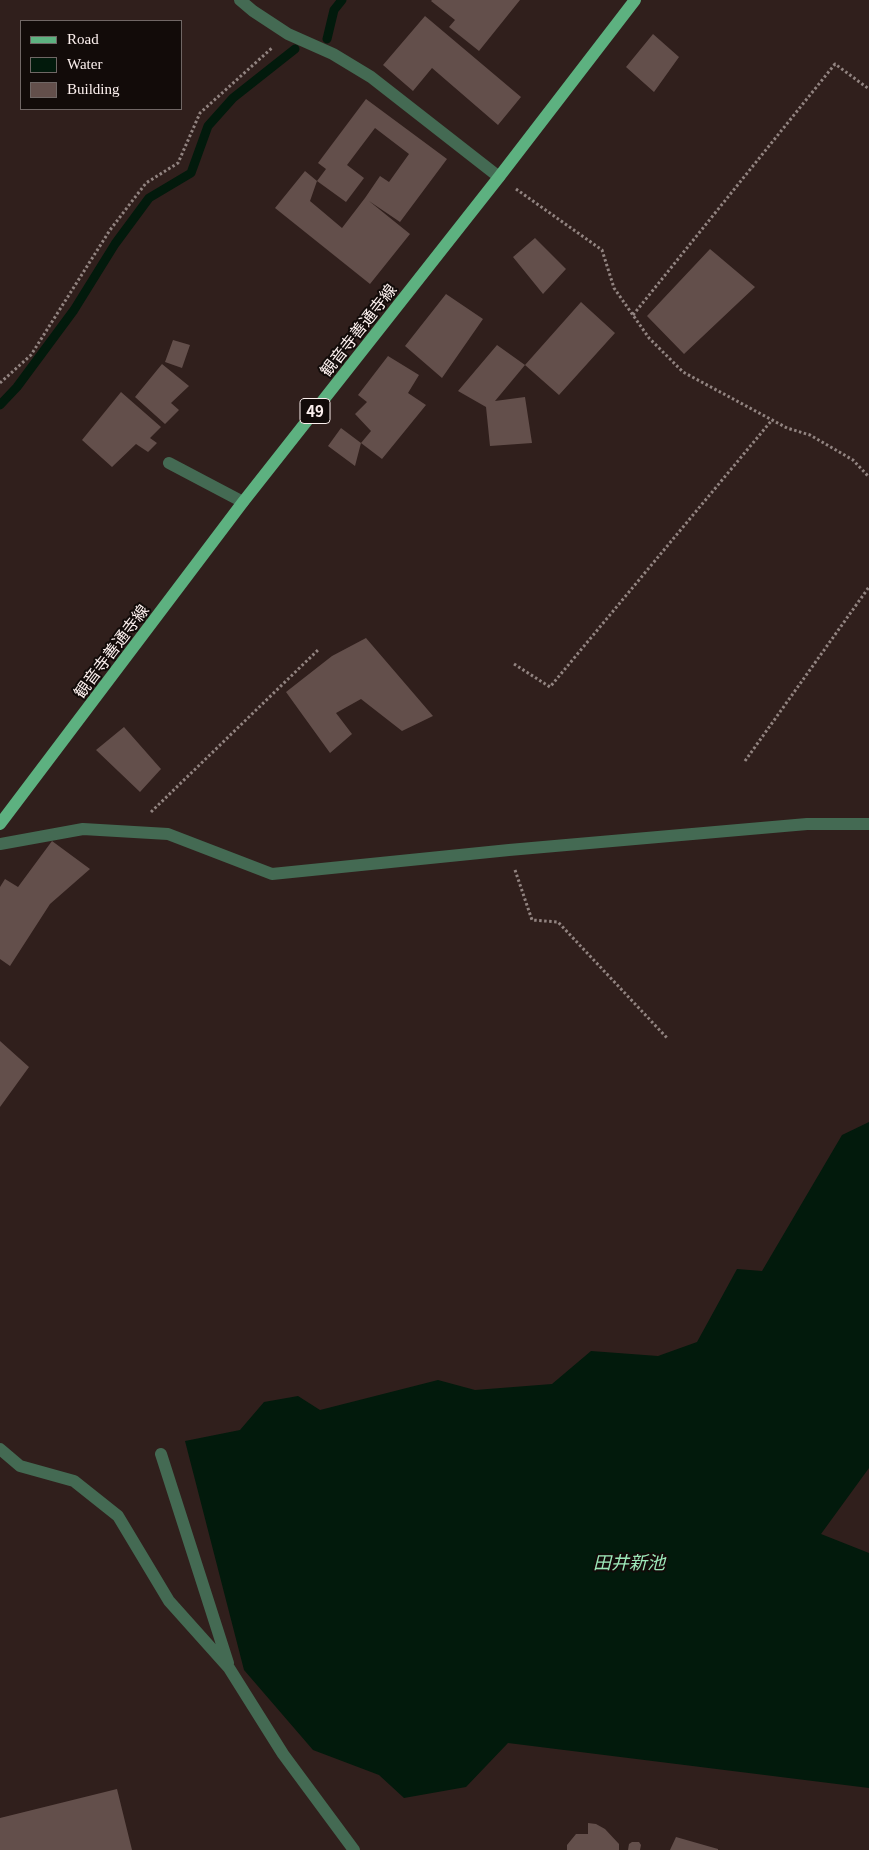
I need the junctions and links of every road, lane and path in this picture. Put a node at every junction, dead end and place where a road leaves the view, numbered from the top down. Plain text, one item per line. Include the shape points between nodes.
1 (240, 0) edge
2 (635, 0) edge
3 (288, 34) junction
4 (869, 89) edge
5 (499, 176) junction
6 (632, 315) junction
7 (0, 383) edge
8 (772, 420) junction
9 (169, 463) dead end
10 (869, 476) edge
11 (243, 502) junction
12 (869, 587) edge
13 (319, 649) dead end
14 (514, 664) dead end
15 (745, 760) dead end
16 (0, 824) edge
17 (869, 824) edge
18 (130, 832) junction
19 (0, 844) edge
20 (509, 850) junction
21 (668, 1038) dead end
22 (0, 1448) edge
23 (160, 1454) dead end
24 (229, 1668) junction
25 (354, 1850) edge

1 - 3 street
2 - 5 main road, 観音寺善通寺線 / 49
3 - 5 street via 333,54 371,77
3 - 7 path via 200,113 178,163 146,183 110,230 31,355
4 - 6 path via 835,64
5 - 6 path via 602,250 614,288
5 - 11 main road, 観音寺善通寺線 / 49
6 - 8 path via 649,338 683,372
8 - 10 path via 810,435 852,460
8 - 14 path via 550,687
9 - 11 street
11 - 16 main road, 観音寺善通寺線 / 49
12 - 15 path
13 - 18 path
17 - 20 street via 807,824
18 - 19 street via 83,829
18 - 20 street via 168,834 272,874
20 - 21 path via 532,920 558,922
22 - 24 street via 20,1466 74,1481 118,1516 169,1601
23 - 24 street
24 - 25 street via 283,1754

